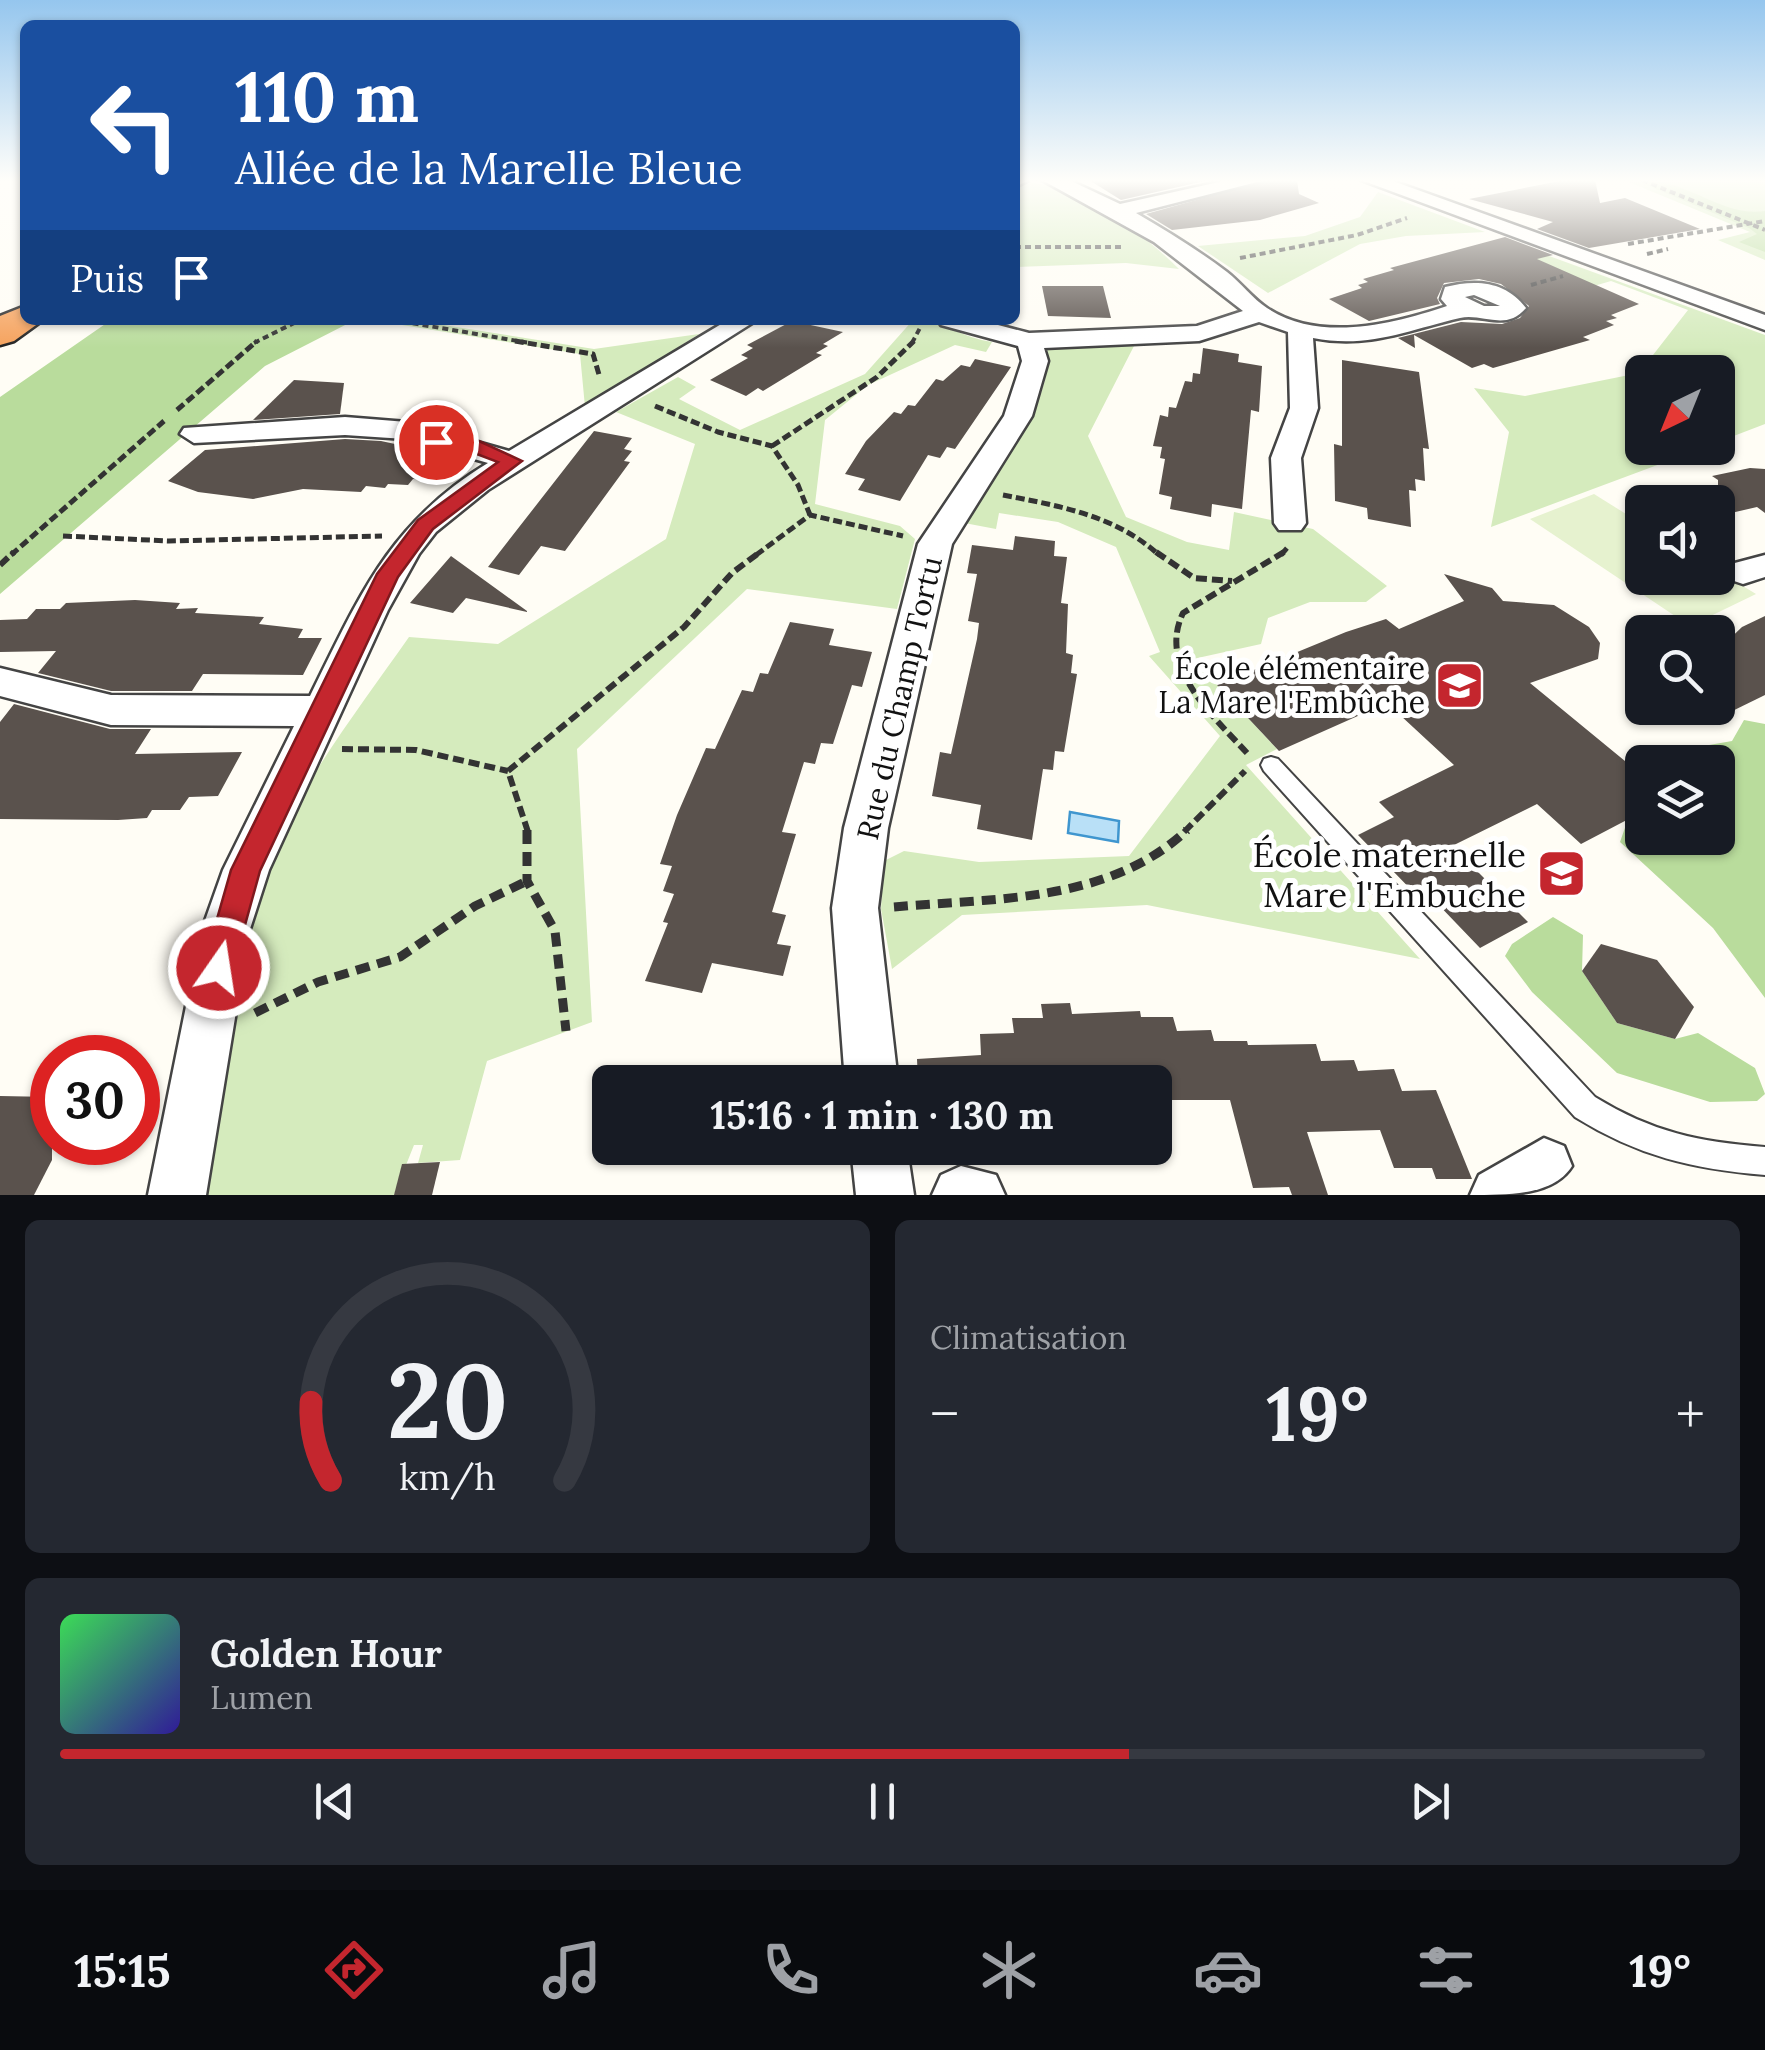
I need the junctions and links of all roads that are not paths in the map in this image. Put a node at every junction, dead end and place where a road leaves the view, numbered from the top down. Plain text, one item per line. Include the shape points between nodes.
1 (1155, 236) edge
2 (1522, 236) edge
3 (1531, 286) dead end
4 (1259, 314) junction
5 (1765, 324) edge
6 (737, 325) edge
7 (970, 325) edge
8 (1300, 328) junction
9 (1029, 340) junction
10 (194, 434) dead end
11 (512, 461) junction
12 (1290, 522) road end
13 (0, 682) edge
14 (320, 711) junction
15 (1271, 766) dead end
16 (869, 1065) edge
17 (1765, 1161) edge
18 (881, 1165) edge
19 (177, 1195) edge
20 (885, 1195) edge
21 (962, 1195) edge
22 (976, 1195) edge

1 - 4 street
2 - 5 street
3 - 8 street via 1502,295 1514,304 1511,312 1464,308 1376,337
4 - 8 street
4 - 9 street via 1199,333
6 - 11 street
7 - 9 street
8 - 12 street via 1304,408 1286,458
9 - 16 street, Rue du Champ Tortu via 1035,361 1018,416 935,544 866,828 855,908
10 - 11 street via 344,426 408,431
11 - 14 street via 451,502 404,548
13 - 14 street via 111,710
14 - 19 street via 246,870 226,932
15 - 17 lane via 1584,1107 1664,1149
18 - 20 street
21 - 22 street

